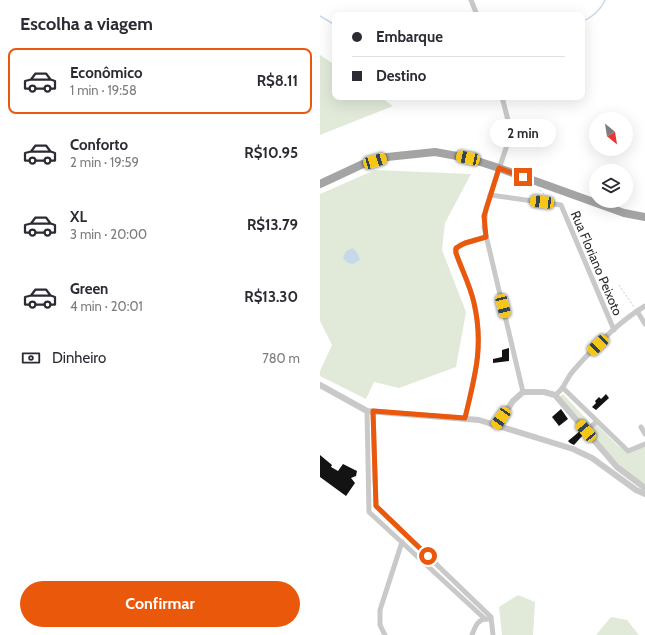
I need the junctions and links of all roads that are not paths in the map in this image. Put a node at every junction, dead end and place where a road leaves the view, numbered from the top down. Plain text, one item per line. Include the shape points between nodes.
1 (471, 0) edge
2 (476, 12) edge
3 (503, 100) edge
4 (499, 168) junction
5 (320, 184) edge
6 (490, 195) junction
7 (645, 217) edge
8 (486, 237) junction
9 (645, 306) edge
10 (637, 311) junction
11 (645, 324) edge
12 (614, 330) junction
13 (320, 385) edge
14 (563, 388) junction
15 (523, 392) junction
16 (555, 396) junction
17 (370, 411) junction
18 (465, 418) junction
19 (596, 422) junction
20 (497, 425) junction
21 (641, 427) dead end
22 (586, 431) junction
23 (645, 434) edge
24 (645, 444) edge
25 (645, 488) edge
26 (645, 494) edge
27 (402, 542) junction
28 (486, 619) junction
29 (491, 622) junction
30 (385, 635) edge
31 (472, 635) edge
32 (493, 635) edge

1 - 2 street
3 - 4 street via 510,136
4 - 5 main road via 454,155 422,153 387,157 364,164
4 - 6 street
4 - 7 main road via 624,213
6 - 8 street via 484,216
6 - 12 street, Rua Floriano Peixoto via 558,204
8 - 15 street
8 - 18 street via 460,245 455,250 469,286 478,326 478,367
9 - 10 street
10 - 11 street
10 - 12 street
12 - 14 street via 572,372
13 - 17 street
14 - 16 street
14 - 19 street
15 - 16 street via 544,392
15 - 20 street via 513,401
16 - 22 street
17 - 18 street
17 - 27 street via 369,512
17 - 29 street via 376,506 491,617
18 - 20 street
19 - 22 street
19 - 24 street via 628,451
20 - 26 street via 582,453
21 - 23 street
22 - 25 street via 617,467
27 - 28 street
27 - 30 street via 380,610 380,625
28 - 29 street
28 - 31 street via 479,621
29 - 32 street

